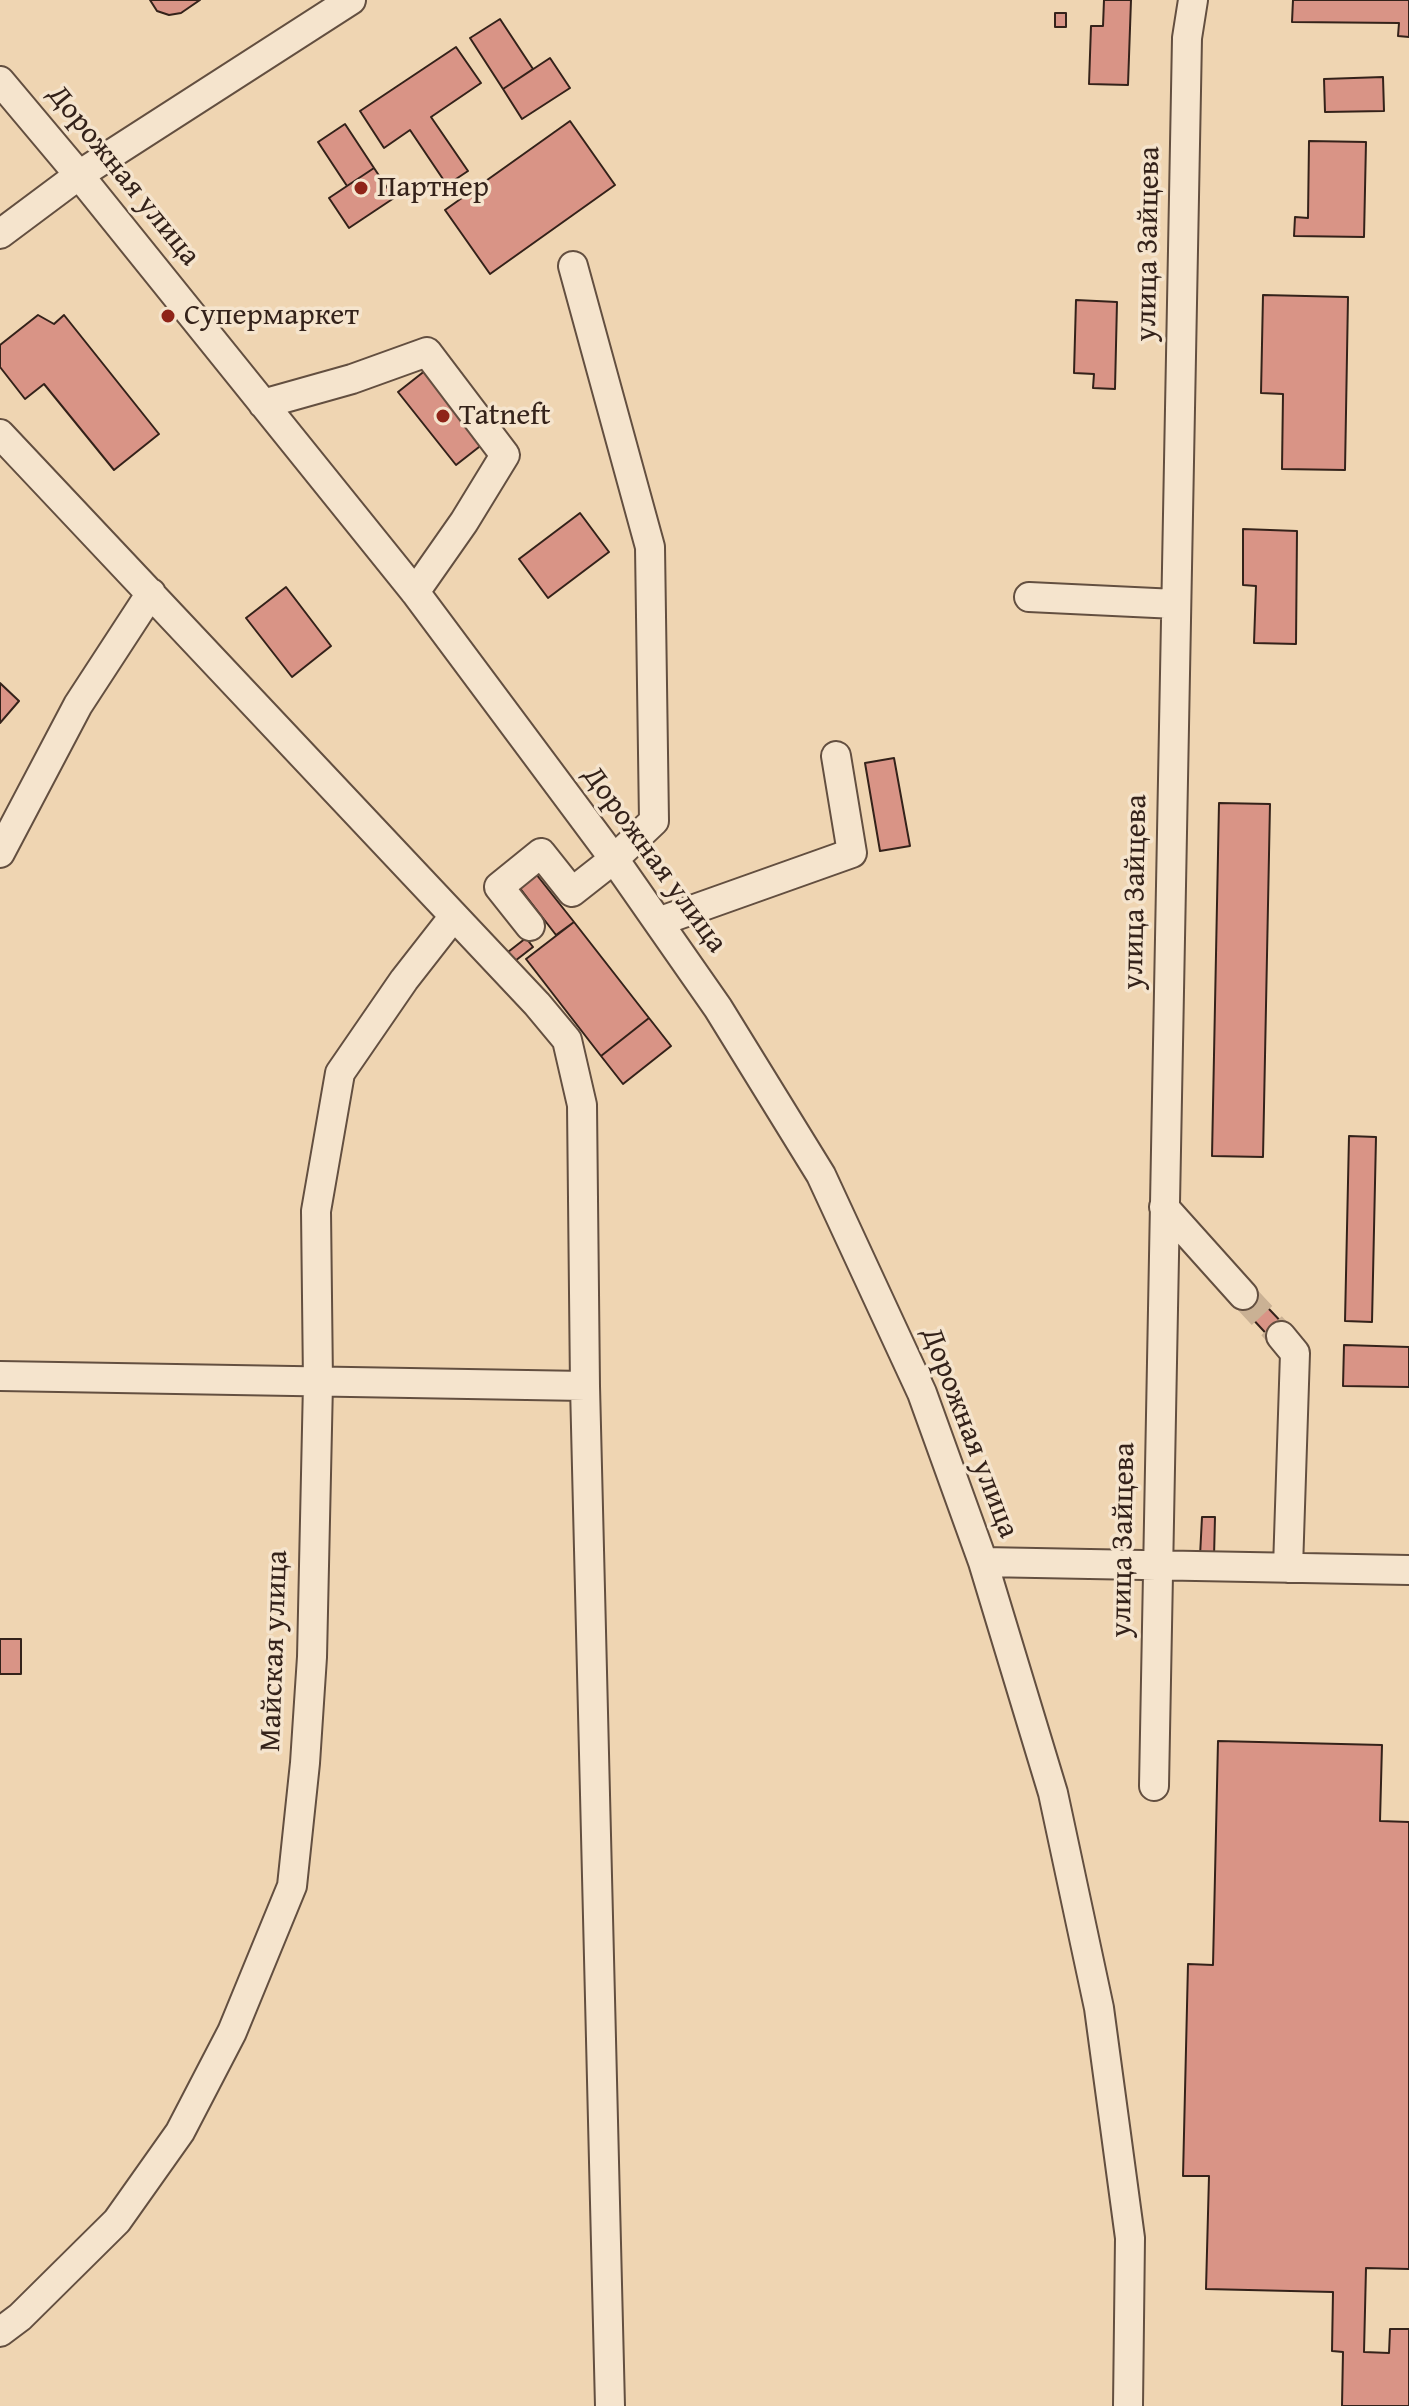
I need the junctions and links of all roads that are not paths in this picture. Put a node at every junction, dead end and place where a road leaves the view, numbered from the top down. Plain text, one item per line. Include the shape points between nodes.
1 (351, 0) edge
2 (1193, 0) edge
3 (0, 81) edge
4 (79, 175) junction
5 (0, 234) edge
6 (573, 266) dead end
7 (263, 404) junction
8 (0, 434) edge
9 (415, 592) junction
10 (151, 593) junction
11 (1029, 597) dead end
12 (1176, 604) junction
13 (836, 756) dead end
14 (0, 853) edge
15 (614, 859) junction
16 (454, 916) junction
17 (658, 922) junction
18 (530, 926) dead end
19 (1164, 1207) junction
20 (1243, 1295) tunnel mouth
21 (1281, 1336) tunnel mouth
22 (0, 1376) edge
23 (318, 1383) junction
24 (585, 1386) junction
25 (983, 1562) junction
26 (1158, 1565) junction
27 (1288, 1568) junction
28 (1409, 1570) edge
29 (1154, 1786) dead end
30 (0, 2332) edge
31 (610, 2406) edge
32 (1128, 2406) edge

1 - 4 street
2 - 12 street, улица Зайцева via 1187,38
3 - 4 street, Дорожная улица
4 - 5 street
4 - 7 street, Дорожная улица
6 - 15 street via 650,547 654,821
7 - 9 street, Дорожная улица
7 - 9 street via 427,352 505,455
8 - 10 street
9 - 15 street, Дорожная улица
10 - 14 street via 78,705
10 - 16 street
11 - 12 street
12 - 19 street, улица Зайцева
13 - 17 street via 852,853
15 - 17 street, Дорожная улица
15 - 18 street via 572,892 541,853 499,887
16 - 23 street, Майская улица via 340,1073 316,1211
16 - 24 street via 567,1040 582,1105
17 - 25 street, Дорожная улица via 821,1175 922,1393
19 - 20 street
19 - 26 street, улица Зайцева
21 - 27 street via 1295,1353
22 - 23 street
23 - 24 street
23 - 30 street, Майская улица via 312,1657 292,1886 232,2032 180,2132 117,2221
24 - 31 street
25 - 26 street
25 - 32 street, Дорожная улица via 1053,1793 1099,2008 1130,2238
26 - 27 street
26 - 29 street, улица Зайцева
27 - 28 street

